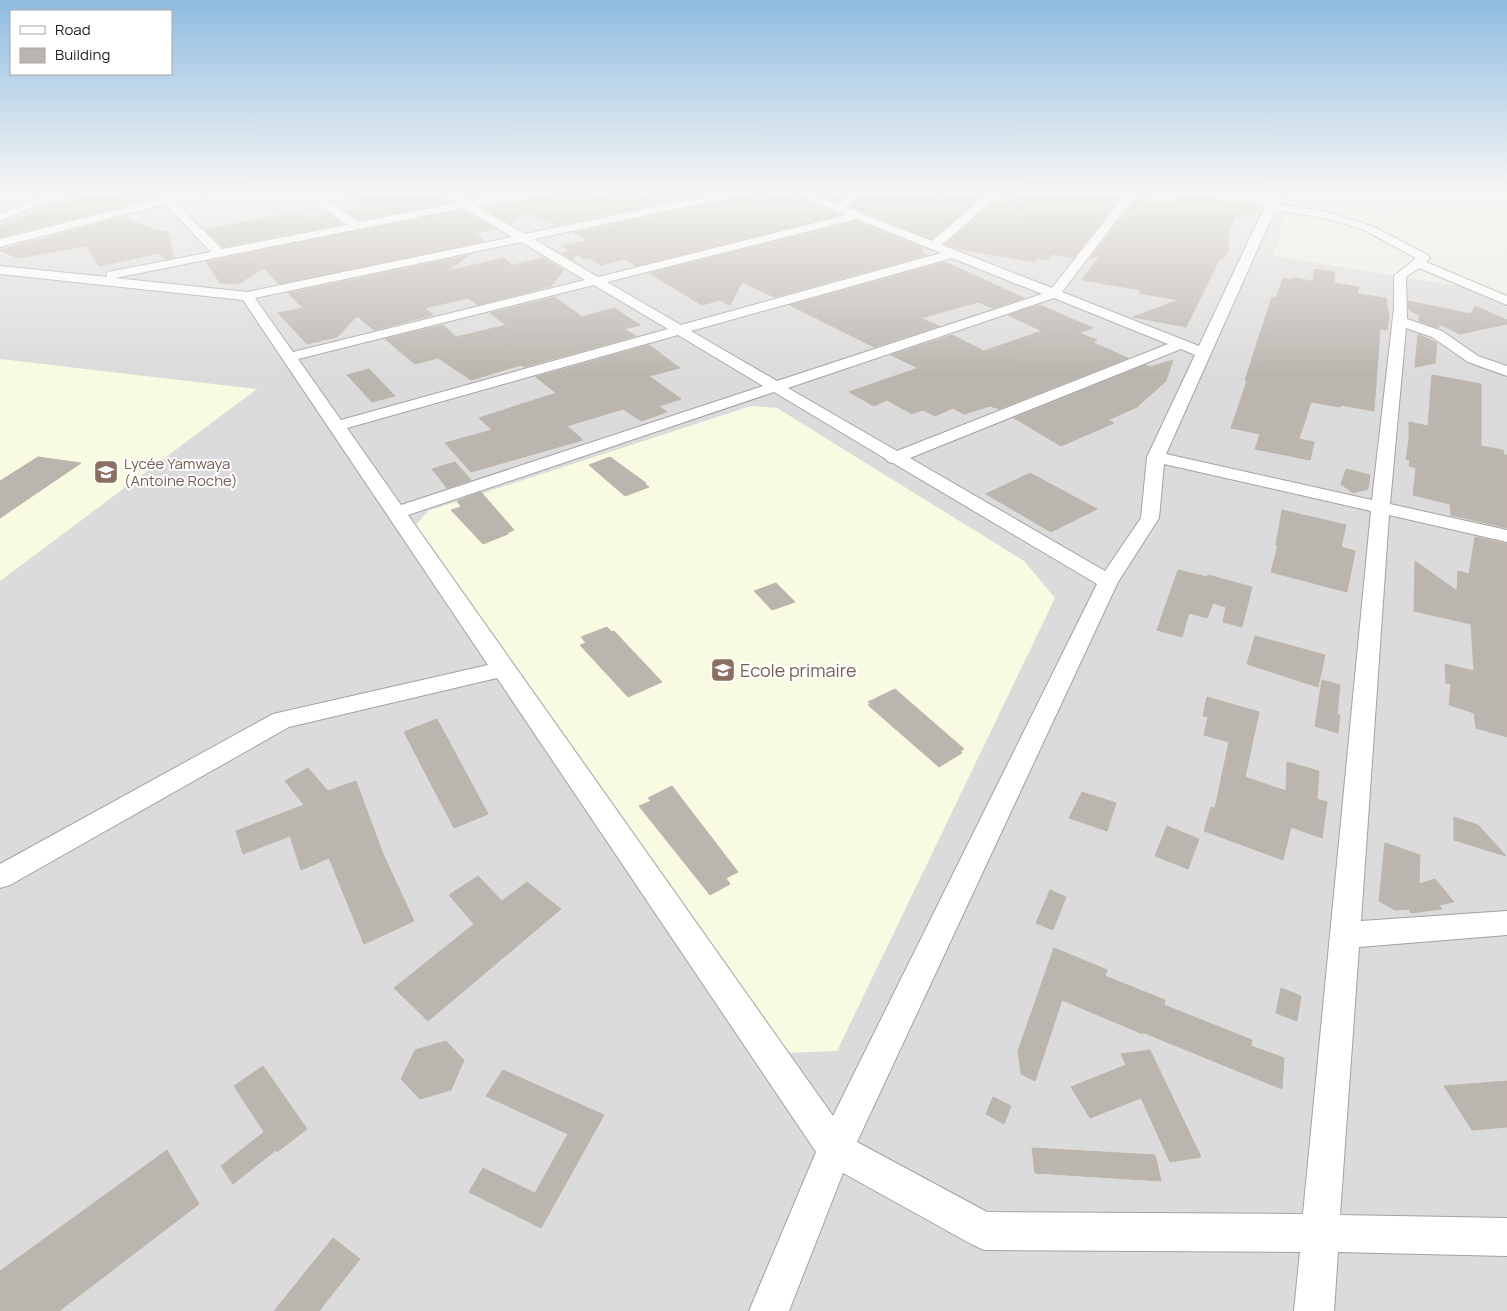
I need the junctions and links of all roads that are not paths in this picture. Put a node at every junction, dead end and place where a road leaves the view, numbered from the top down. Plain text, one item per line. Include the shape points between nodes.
1 (223, 252) edge
2 (455, 252) edge
3 (546, 252) edge
4 (708, 252) edge
5 (948, 252) edge
6 (1086, 252) edge
7 (1245, 252) edge
8 (1413, 252) edge
9 (219, 253) joint
10 (952, 254) junction
11 (1418, 263) junction
12 (0, 270) edge
13 (89, 279) junction
14 (593, 280) junction
15 (1054, 294) junction
16 (246, 296) junction
17 (1507, 301) edge
18 (1400, 321) junction
19 (677, 330) junction
20 (1192, 349) junction
21 (289, 357) junction
22 (1507, 371) edge
23 (776, 388) junction
24 (336, 426) junction
25 (1156, 457) junction
26 (894, 458) junction
27 (1380, 507) junction
28 (396, 513) junction
29 (1507, 536) edge
30 (1108, 582) junction
31 (504, 669) junction
32 (0, 877) edge
33 (1507, 923) edge
34 (1345, 936) junction
35 (835, 1150) junction
36 (1321, 1232) junction
37 (1507, 1237) edge
38 (769, 1311) edge
39 (1314, 1311) edge

1 - 9 street
2 - 16 street
3 - 14 street
4 - 14 street
5 - 10 street
6 - 15 street
7 - 20 street
8 - 11 street via 1424,258
9 - 13 street
10 - 15 street
10 - 19 street
11 - 17 street
11 - 18 street via 1400,276
12 - 13 street
13 - 16 street
14 - 19 street
14 - 21 street
15 - 20 street
15 - 23 street
16 - 21 street
18 - 22 street via 1437,334 1473,359
18 - 27 street
19 - 23 street
19 - 24 street
20 - 25 street
20 - 26 street
21 - 24 street
23 - 26 street
23 - 28 street
24 - 28 street
25 - 27 street
25 - 30 street via 1150,518
26 - 30 street
27 - 29 street
27 - 34 street
28 - 31 street
30 - 35 street
31 - 32 street via 282,720
31 - 35 street
33 - 34 street
34 - 36 street
35 - 36 street via 984,1231
35 - 38 street
36 - 37 street
36 - 39 street

